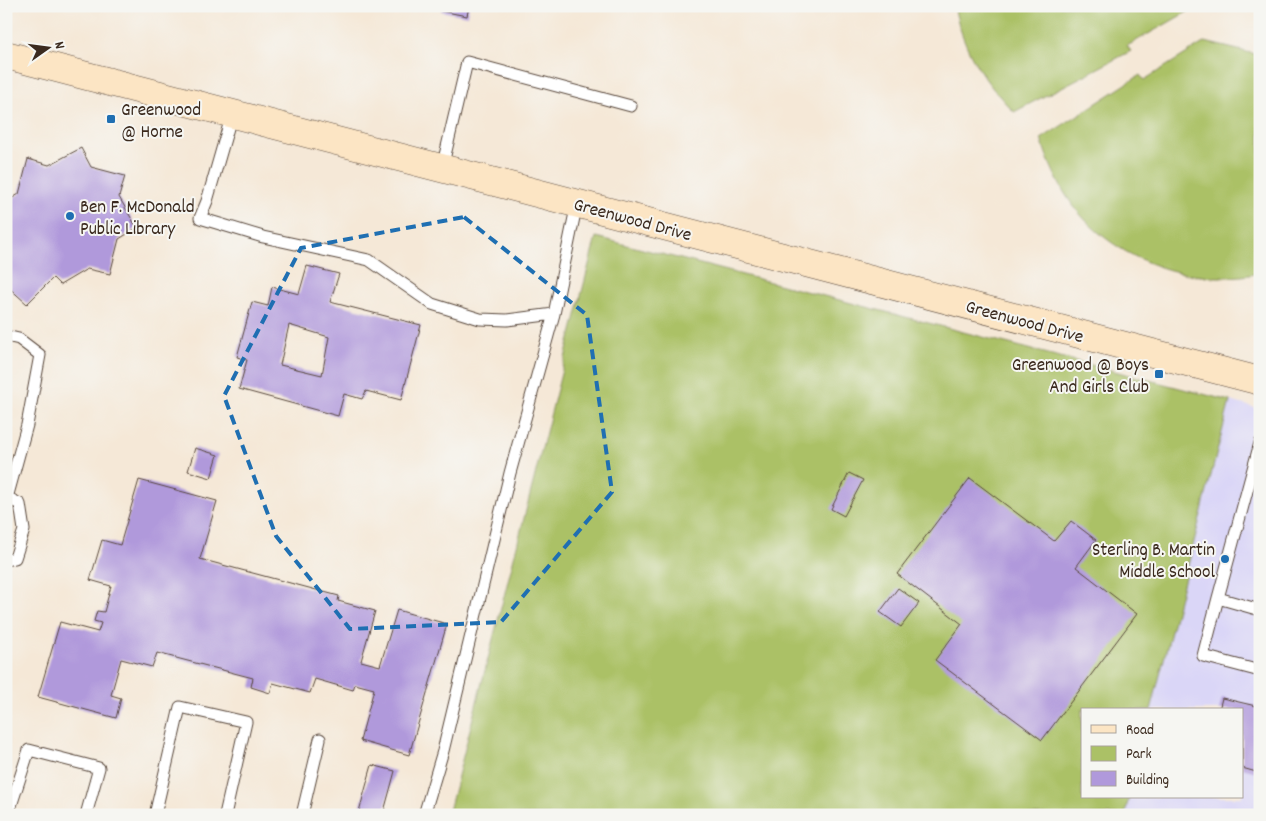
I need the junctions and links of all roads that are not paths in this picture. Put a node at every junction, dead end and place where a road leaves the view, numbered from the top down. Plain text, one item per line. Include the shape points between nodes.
1 (6, 55) edge
2 (631, 106) dead end
3 (232, 114) junction
4 (442, 168) junction
5 (576, 203) junction
6 (554, 314) junction
7 (6, 336) edge
8 (1260, 381) edge
9 (1260, 444) edge
10 (7, 497) edge
11 (6, 560) edge
12 (1218, 598) junction
13 (1260, 610) edge
14 (1260, 671) edge
15 (320, 739) dead end
16 (8, 815) edge
17 (86, 815) edge
18 (156, 815) edge
19 (225, 815) edge
20 (302, 815) edge
21 (424, 815) edge

1 - 3 main road, Greenwood Drive
2 - 4 lane via 467,62
3 - 4 main road, Greenwood Drive
3 - 6 lane via 200,218 263,237 369,260 432,304 480,319 507,320
4 - 5 main road, Greenwood Drive
5 - 6 lane
5 - 8 main road, Greenwood Drive
6 - 21 lane via 510,473 443,751
7 - 10 lane via 19,339 40,355 28,425
9 - 12 lane
10 - 11 lane via 20,504 24,530 15,558
12 - 13 lane
12 - 14 lane via 1204,656
15 - 20 lane
16 - 17 lane via 29,750 99,768
18 - 19 lane via 180,707 246,722

